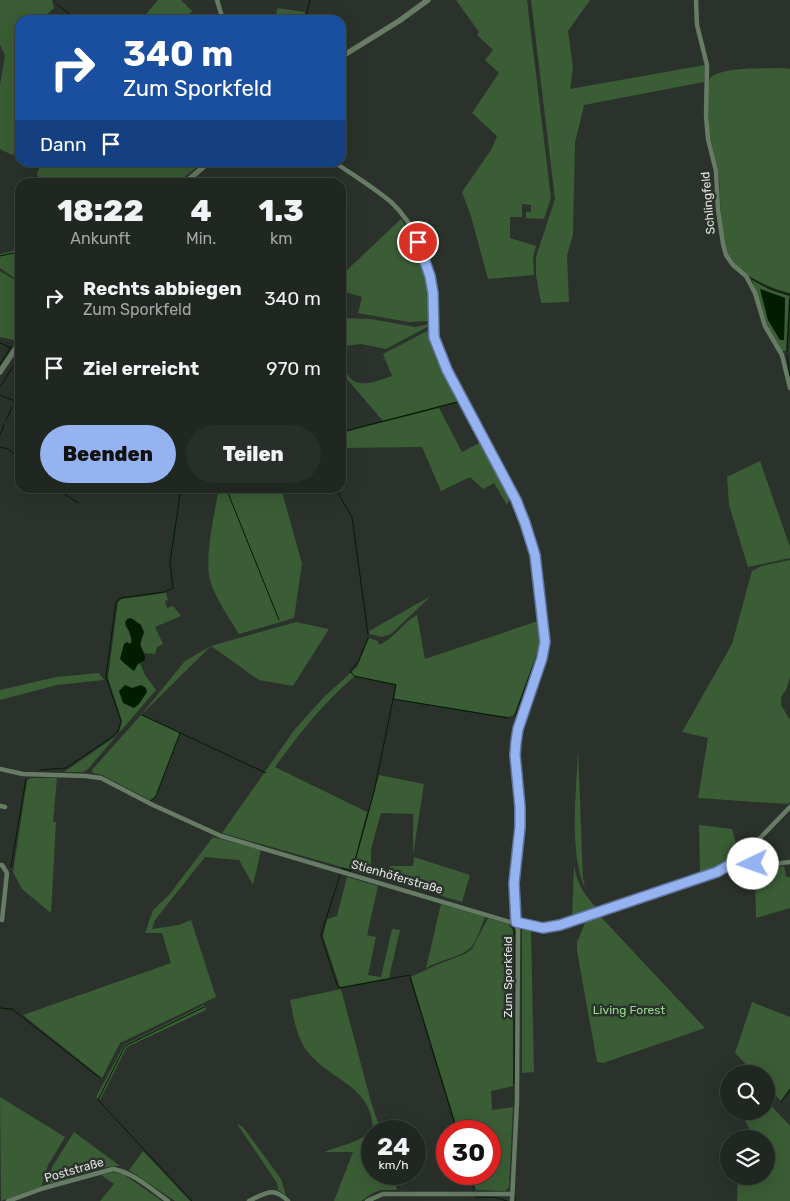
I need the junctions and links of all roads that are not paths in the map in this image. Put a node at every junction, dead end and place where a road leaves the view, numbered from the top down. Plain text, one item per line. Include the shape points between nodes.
1 (217, 0) edge
2 (428, 0) edge
3 (696, 0) edge
4 (222, 15) edge
5 (346, 54) edge
6 (203, 167) edge
7 (341, 167) edge
8 (191, 178) edge
9 (15, 350) edge
10 (0, 372) edge
11 (790, 388) edge
12 (0, 769) edge
13 (790, 807) edge
14 (740, 859) junction
15 (790, 862) edge
16 (0, 865) edge
17 (2, 920) dead end
18 (516, 922) junction
19 (512, 1194) junction
20 (8, 1201) edge
21 (168, 1201) edge
22 (249, 1201) edge
23 (288, 1201) edge
24 (366, 1201) edge
25 (512, 1201) edge

1 - 4 street
2 - 5 street
3 - 11 street, Schlingfeld via 697,26 707,65 708,139 716,171 723,244 732,265 746,276 755,293 765,326 782,355
6 - 8 street
7 - 18 street, Zum Sporkfeld via 391,203 415,236 430,276 437,348 516,500 533,546 545,642 516,742 520,827 514,883
9 - 10 street
12 - 18 street, Stienhöferstraße via 23,774 101,778 153,806 221,836
13 - 14 street
14 - 15 street via 756,866
14 - 18 street, Stienhöferstraße via 717,872 560,925 543,928
16 - 17 street via 7,872
18 - 19 street, Zum Sporkfeld via 518,1073
19 - 24 street via 383,1194
19 - 25 street, Zum Sporkfeld
20 - 21 street, Poststraße via 113,1169 129,1174
22 - 23 street via 266,1192 274,1192 282,1194

